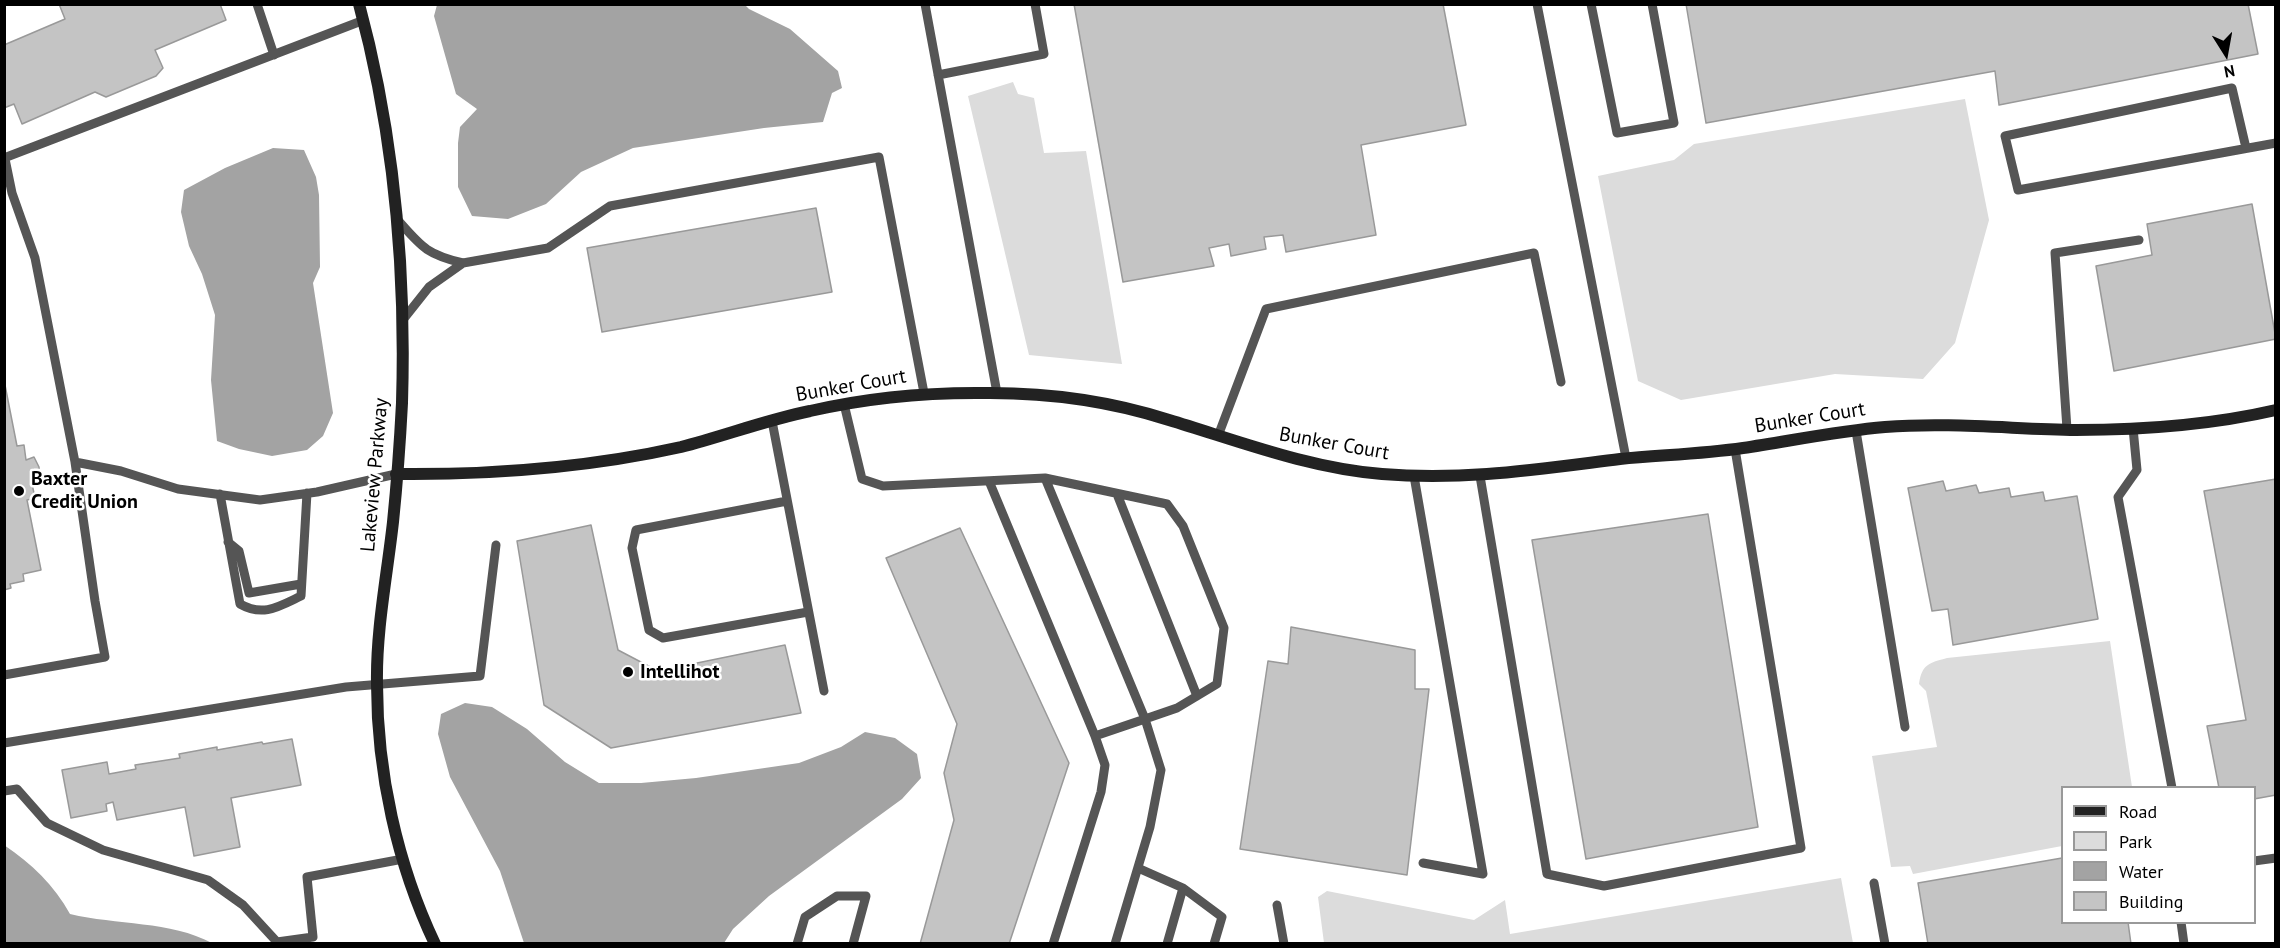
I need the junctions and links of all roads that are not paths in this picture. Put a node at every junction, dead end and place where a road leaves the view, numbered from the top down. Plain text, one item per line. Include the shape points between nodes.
1 (257, 4) edge
2 (359, 4) edge
3 (925, 4) edge
4 (1035, 4) edge
5 (1537, 4) edge
6 (1591, 4) edge
7 (1652, 4) edge
8 (364, 20) junction
9 (274, 55) junction
10 (938, 75) junction
11 (2276, 142) edge
12 (2246, 148) junction
13 (5, 159) edge
14 (396, 218) junction
15 (2139, 240) dead end
16 (463, 263) junction
17 (402, 321) junction
18 (1561, 381) dead end
19 (924, 393) junction
20 (997, 393) junction
21 (844, 404) junction
22 (2276, 410) edge
23 (772, 421) junction
24 (2133, 428) junction
25 (2067, 429) junction
26 (1856, 431) junction
27 (1218, 436) junction
28 (1735, 449) junction
29 (1626, 458) junction
30 (75, 462) junction
31 (396, 474) junction
32 (1413, 476) junction
33 (1480, 476) junction
34 (1045, 478) junction
35 (989, 481) junction
36 (307, 493) junction
37 (220, 494) junction
38 (1117, 494) junction
39 (787, 501) junction
40 (228, 542) junction
41 (496, 545) dead end
42 (302, 584) junction
43 (808, 612) junction
44 (4, 675) edge
45 (376, 683) junction
46 (824, 691) dead end
47 (1197, 696) junction
48 (1145, 720) junction
49 (1905, 727) dead end
50 (1095, 736) junction
51 (4, 743) edge
52 (2172, 786) edge
53 (4, 790) edge
54 (2276, 858) edge
55 (403, 859) junction
56 (2256, 861) edge
57 (1423, 863) dead end
58 (1138, 868) junction
59 (1874, 883) dead end
60 (1184, 888) junction
61 (1277, 905) dead end
62 (2181, 924) edge
63 (435, 944) edge
64 (797, 944) edge
65 (853, 944) edge
66 (1053, 944) edge
67 (1115, 944) edge
68 (1167, 944) edge
69 (1214, 944) edge
70 (1284, 944) edge
71 (1885, 944) edge
72 (2184, 944) edge

1 - 9 lane
2 - 8 street, Lakeview Parkway
3 - 10 lane
4 - 10 lane via 1044,54
5 - 29 lane
6 - 7 lane via 1617,133 1674,123
8 - 9 lane
8 - 14 street, Lakeview Parkway
9 - 13 lane
10 - 20 lane
11 - 12 lane
12 - 12 lane via 2018,190 2005,136 2232,88
13 - 30 lane via 12,193 35,258
14 - 16 lane via 424,249 440,258
14 - 17 street, Lakeview Parkway
15 - 25 lane via 2055,253
16 - 17 lane via 429,287
16 - 19 lane via 548,248 610,206 879,157
17 - 31 street, Lakeview Parkway via 402,405
18 - 27 lane via 1534,253 1266,309
19 - 20 street, Bunker Court
19 - 21 street, Bunker Court
20 - 27 street, Bunker Court via 1097,403 1165,418
21 - 23 street, Bunker Court
21 - 35 lane via 861,479 883,486
22 - 24 street, Bunker Court via 2205,422
23 - 31 street, Bunker Court via 682,446 590,464 453,475
23 - 39 lane
24 - 25 street, Bunker Court
24 - 52 lane via 2137,470 2118,497
25 - 26 street, Bunker Court via 1959,424
26 - 28 street, Bunker Court
26 - 49 lane
27 - 32 street, Bunker Court via 1313,464
28 - 29 street, Bunker Court
28 - 33 lane via 1801,848 1604,886 1547,874
29 - 33 street, Bunker Court
30 - 37 lane via 178,489
30 - 44 lane via 105,657
31 - 36 lane
31 - 45 street, Lakeview Parkway
32 - 33 street, Bunker Court
32 - 57 lane via 1483,874
34 - 35 lane
34 - 38 lane
34 - 48 lane
35 - 50 lane
36 - 37 lane via 260,500
36 - 42 lane
37 - 40 lane
38 - 47 lane
38 - 47 lane via 1167,504 1183,526 1206,580 1224,628 1217,684
39 - 43 lane
39 - 43 lane via 636,530 632,548 649,630 663,638
40 - 42 lane via 239,551 249,593
40 - 42 lane via 240,604 252,611 277,608 301,596
41 - 45 lane via 480,676
43 - 46 lane
45 - 51 lane
45 - 55 street, Lakeview Parkway via 381,754
47 - 48 lane
48 - 50 lane
48 - 58 lane via 1161,770
50 - 66 lane via 1105,765 1101,792
53 - 55 lane via 17,789 47,823 103,850 208,880 243,904 277,942 313,937 307,878
54 - 56 lane
55 - 63 street, Lakeview Parkway
58 - 60 lane
58 - 67 lane
59 - 71 lane
60 - 68 lane
60 - 69 lane via 1222,918
61 - 70 lane
62 - 72 lane
64 - 65 lane via 805,917 837,896 866,896

